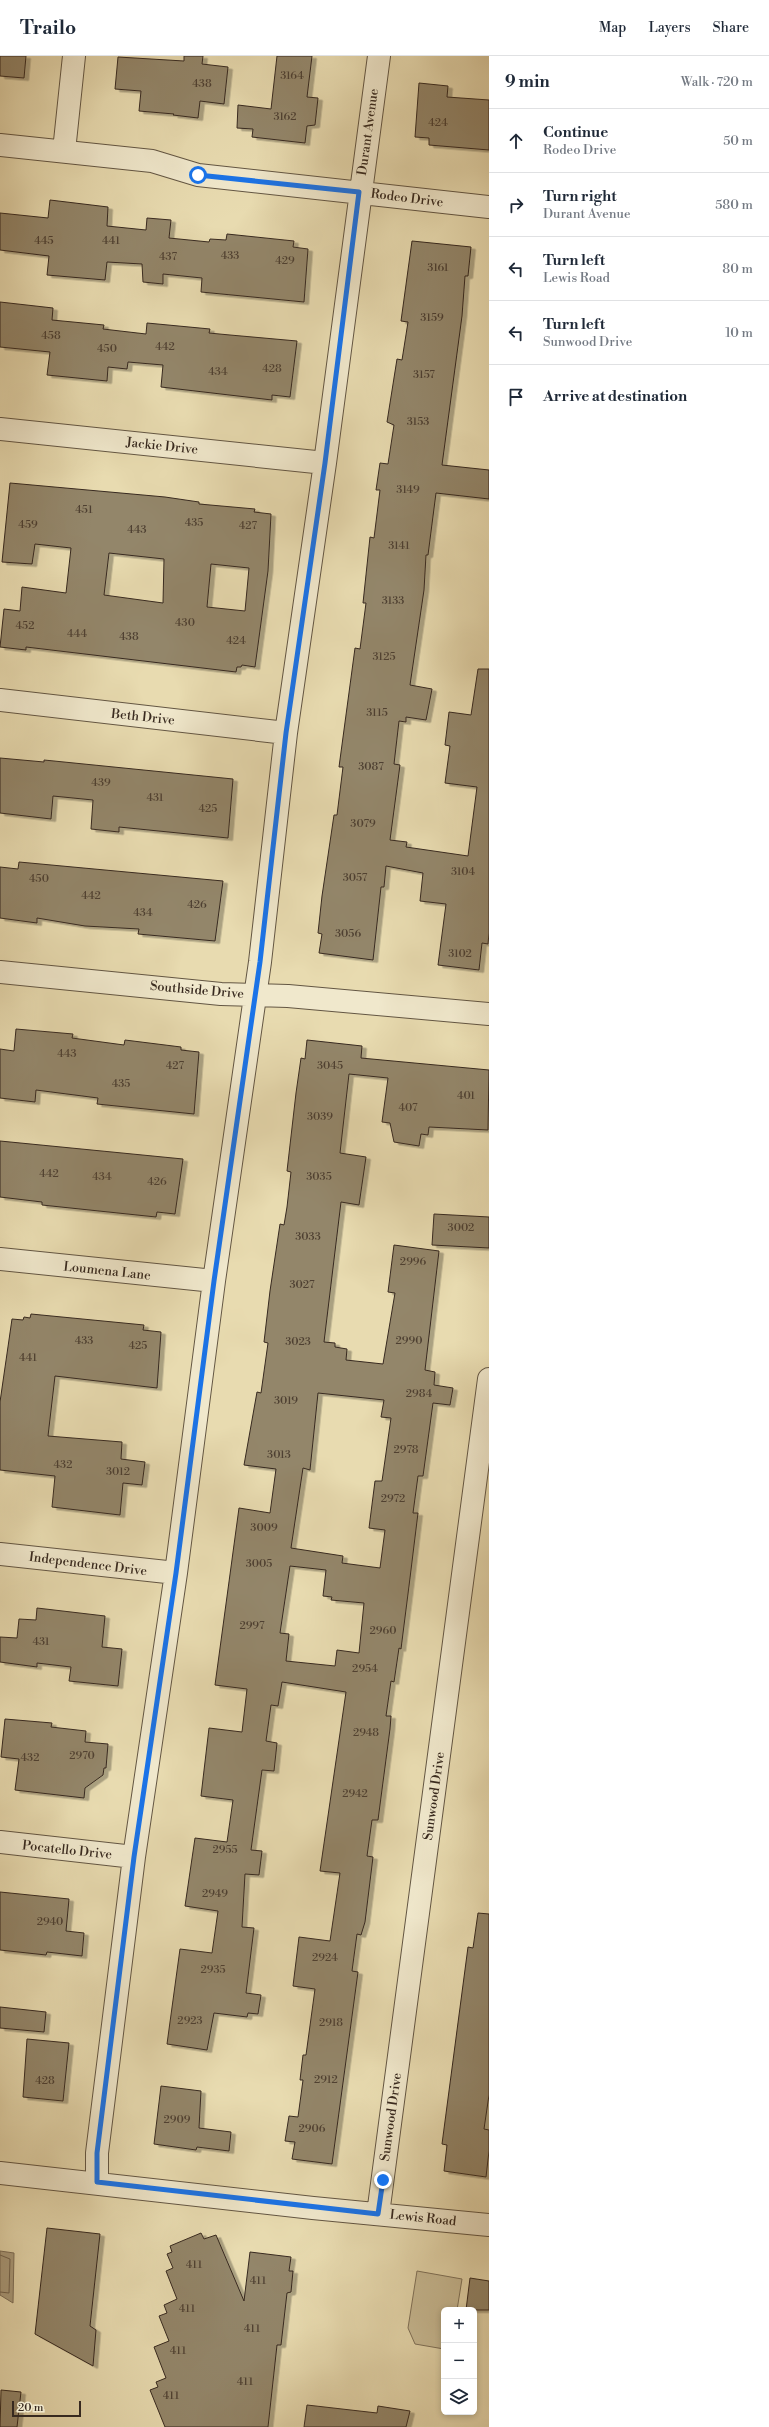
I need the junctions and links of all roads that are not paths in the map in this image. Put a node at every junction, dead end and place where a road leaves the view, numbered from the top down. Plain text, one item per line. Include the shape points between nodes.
1 (74, 56) edge
2 (378, 56) edge
3 (0, 144) edge
4 (64, 152) junction
5 (359, 192) junction
6 (489, 207) edge
7 (0, 429) edge
8 (325, 463) junction
9 (0, 700) edge
10 (286, 733) junction
11 (0, 972) edge
12 (256, 995) junction
13 (489, 1014) edge
14 (0, 1259) edge
15 (214, 1281) junction
16 (489, 1379) edge
17 (0, 1554) edge
18 (176, 1573) junction
19 (0, 1842) edge
20 (134, 1857) junction
21 (0, 2173) edge
22 (97, 2182) junction
23 (378, 2214) junction
24 (489, 2225) edge

1 - 4 street
2 - 5 street, Durant Avenue
3 - 4 street, Rodeo Drive
4 - 5 street, Rodeo Drive via 152,161 198,175
5 - 6 street, Rodeo Drive
5 - 8 street, Durant Avenue
7 - 8 street, Jackie Drive
8 - 10 street, Durant Avenue
9 - 10 street, Beth Drive
10 - 12 street, Durant Avenue
11 - 12 street, Southside Drive via 221,994
12 - 13 street, Southside Drive
12 - 15 street, Durant Avenue
14 - 15 street, Loumena Lane
15 - 18 street, Durant Avenue
16 - 23 street, Sunwood Drive
17 - 18 street, Independence Drive
18 - 20 street, Durant Avenue
19 - 20 street, Pocatello Drive
20 - 22 street, Durant Avenue via 97,2153
21 - 22 street, Lewis Road
22 - 23 street, Lewis Road
23 - 24 street, Lewis Road

